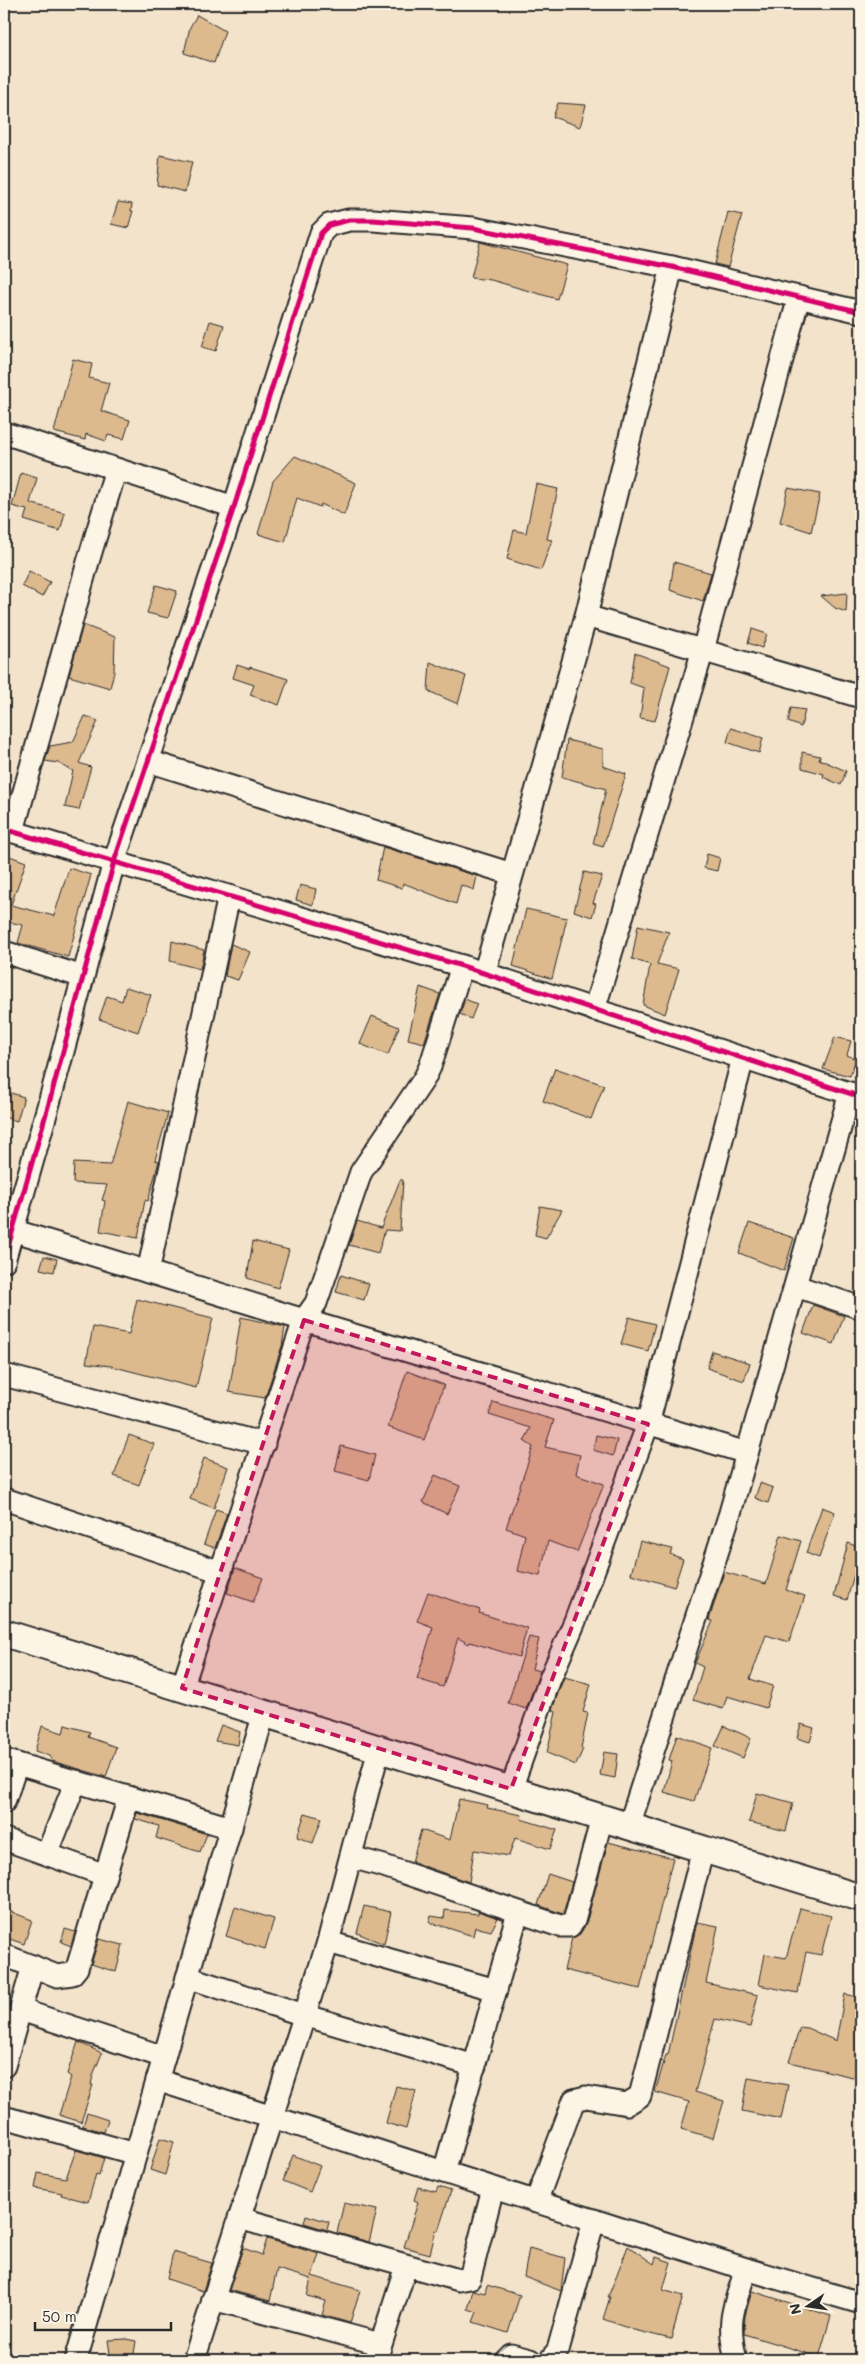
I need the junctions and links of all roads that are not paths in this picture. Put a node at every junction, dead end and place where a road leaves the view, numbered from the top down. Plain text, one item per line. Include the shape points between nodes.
1 (672, 267) junction
2 (799, 297) junction
3 (861, 312) edge
4 (4, 432) edge
5 (116, 469) junction
6 (234, 507) junction
7 (586, 616) junction
8 (703, 650) junction
9 (861, 697) edge
10 (148, 761) junction
11 (8, 830) edge
12 (114, 862) junction
13 (512, 874) junction
14 (229, 896) junction
15 (4, 952) edge
16 (462, 966) junction
17 (484, 974) junction
18 (84, 977) junction
19 (594, 1010) junction
20 (743, 1058) junction
21 (856, 1095) edge
22 (12, 1200) edge
23 (12, 1230) junction
24 (4, 1261) edge
25 (148, 1272) junction
26 (796, 1286) junction
27 (861, 1308) edge
28 (304, 1320) junction
29 (4, 1375) edge
30 (648, 1424) junction
31 (264, 1444) junction
32 (747, 1453) junction
33 (4, 1499) edge
34 (220, 1572) junction
35 (4, 1633) edge
36 (182, 1688) junction
37 (264, 1714) junction
38 (379, 1748) junction
39 (10, 1762) edge
40 (76, 1781) junction
41 (510, 1789) junction
42 (129, 1798) junction
43 (4, 1802) edge
44 (602, 1818) junction
45 (630, 1826) junction
46 (231, 1828) junction
47 (4, 1839) edge
48 (703, 1849) junction
49 (47, 1854) junction
50 (352, 1857) junction
51 (105, 1875) junction
52 (861, 1898) edge
53 (518, 1912) junction
54 (328, 1942) junction
55 (4, 1955) edge
56 (33, 1966) junction
57 (187, 1977) junction
58 (496, 1990) junction
59 (21, 2010) junction
60 (304, 2016) junction
61 (164, 2057) junction
62 (5, 2059) edge
63 (476, 2066) junction
64 (157, 2080) junction
65 (4, 2116) edge
66 (271, 2117) junction
67 (136, 2154) junction
68 (444, 2172) junction
69 (493, 2188) junction
70 (536, 2202) junction
71 (239, 2218) junction
72 (594, 2220) junction
73 (406, 2266) junction
74 (746, 2269) junction
75 (213, 2299) junction
76 (861, 2303) edge
77 (378, 2352) edge
78 (76, 2360) edge
79 (194, 2360) edge
80 (506, 2360) edge
81 (530, 2360) edge
82 (550, 2360) edge
83 (736, 2360) edge

1 - 2 street
1 - 6 street via 473,228 373,220 349,220 329,225 321,233 314,249
1 - 7 street
2 - 3 street
2 - 8 street
4 - 5 street
5 - 6 street
5 - 11 street
6 - 10 street
7 - 8 street
7 - 13 street
8 - 9 street
8 - 19 street
10 - 12 street
10 - 13 street
11 - 12 street
12 - 14 street
12 - 18 street
13 - 17 street
14 - 16 street
14 - 25 street
15 - 18 street
16 - 17 street
16 - 28 street via 430,1067 361,1172 316,1302
17 - 19 street
18 - 22 street
19 - 20 street
20 - 21 street
20 - 30 street
21 - 26 street
22 - 23 street
23 - 24 street
23 - 25 street
25 - 28 street
26 - 27 street
26 - 32 street
28 - 30 street
28 - 31 street
29 - 31 street
30 - 32 street
30 - 41 street
31 - 34 street
32 - 45 street
33 - 34 street
34 - 36 street
35 - 36 street
36 - 37 street
37 - 38 street
37 - 46 street
38 - 41 street
38 - 50 street
39 - 40 street
39 - 43 street
40 - 42 street
40 - 49 street
41 - 44 street
42 - 46 street
42 - 51 street
44 - 45 street
44 - 53 street via 570,1926 560,1926
45 - 48 street
46 - 57 street
47 - 49 street
48 - 52 street
48 - 70 street via 640,2096 627,2104 586,2097 574,2100
49 - 51 street
50 - 53 street
50 - 54 street
51 - 56 street via 77,1968 72,1974 57,1976
53 - 58 street
54 - 58 street
54 - 60 street
55 - 56 street
56 - 59 street
57 - 60 street
57 - 61 street
58 - 63 street
59 - 61 street
59 - 62 street
60 - 63 street
60 - 66 street
61 - 64 street
63 - 68 street
64 - 66 street
64 - 67 street
65 - 67 street
66 - 68 street
66 - 71 street
67 - 78 street
68 - 69 street
69 - 70 street
69 - 73 street via 470,2278 458,2280
70 - 72 street
71 - 73 street
71 - 75 street
72 - 74 street
72 - 82 street via 558,2350
73 - 77 street
74 - 76 street
74 - 83 street via 730,2318
75 - 77 street
75 - 79 street
80 - 81 street via 512,2355

